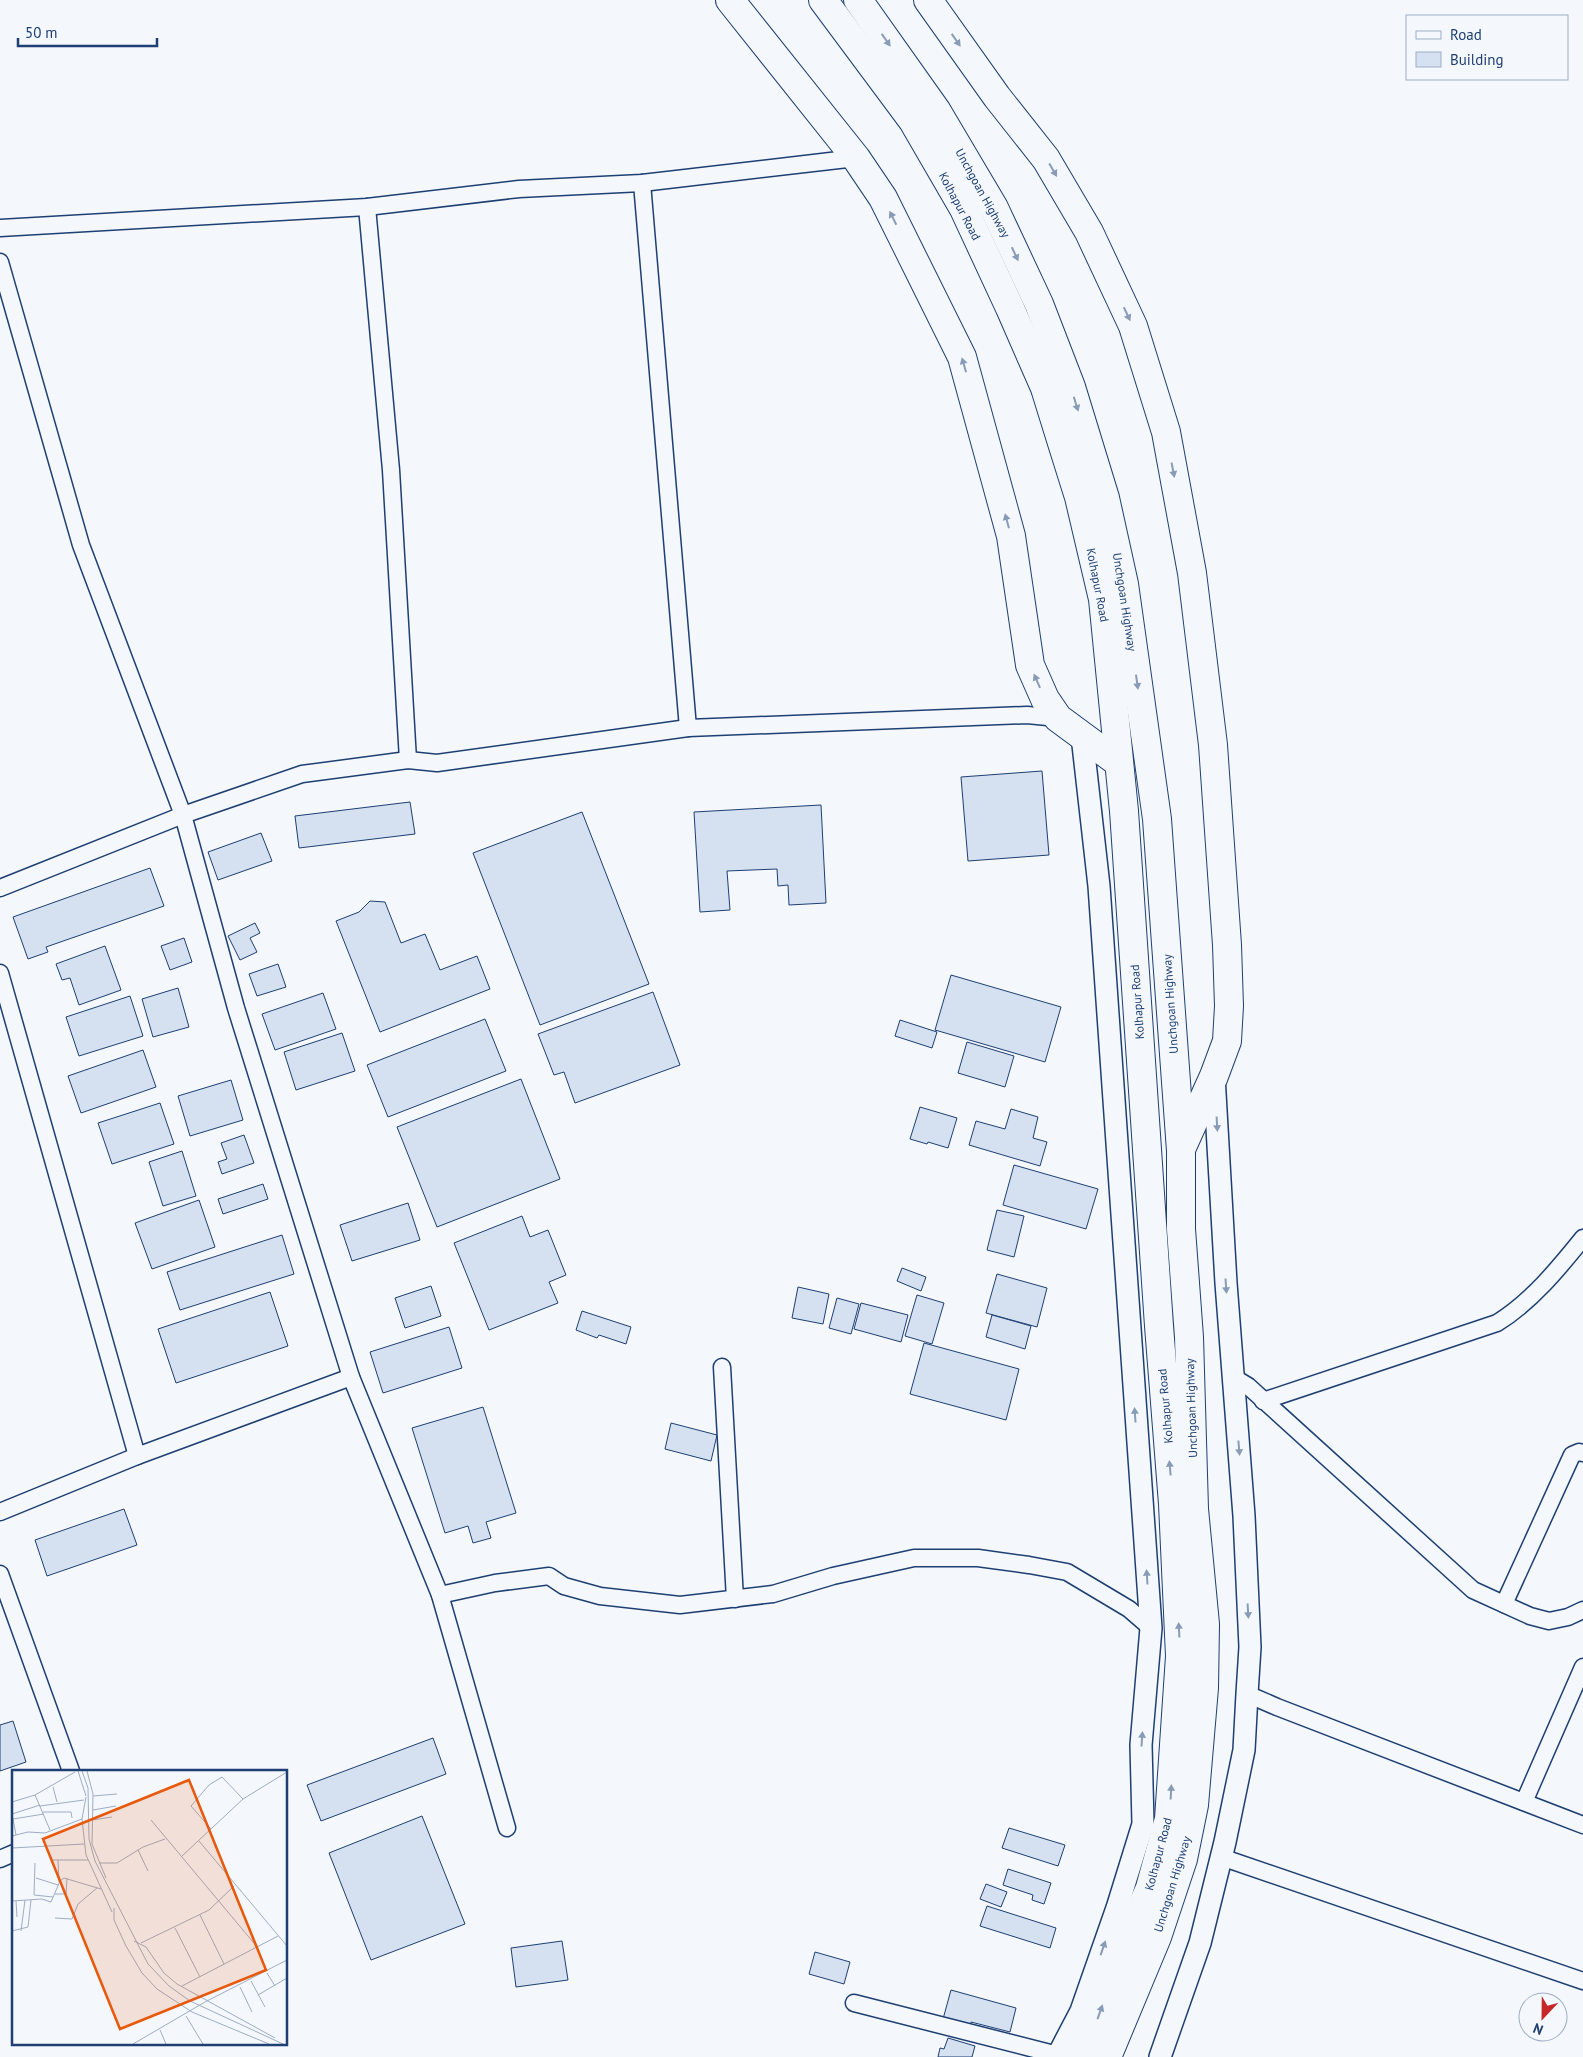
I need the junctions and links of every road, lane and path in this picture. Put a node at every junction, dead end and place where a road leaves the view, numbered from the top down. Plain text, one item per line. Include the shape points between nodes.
1 (730, 0) edge
2 (822, 0) edge
3 (858, 0) edge
4 (928, 0) edge
5 (856, 158) junction
6 (642, 183) junction
7 (367, 206) junction
8 (0, 228) edge
9 (0, 262) edge
10 (1058, 718) junction
11 (688, 728) junction
12 (1082, 736) junction
13 (408, 760) junction
14 (1119, 763) junction
15 (183, 815) junction
16 (0, 888) edge
17 (0, 973) edge
18 (1214, 1076) junction
19 (1180, 1151) junction
20 (1583, 1238) edge
21 (722, 1367) dead end
22 (352, 1377) junction
23 (1233, 1377) junction
24 (1263, 1401) junction
25 (1583, 1453) edge
26 (137, 1456) junction
27 (0, 1512) edge
28 (0, 1574) edge
29 (440, 1596) junction
30 (735, 1600) junction
31 (1504, 1604) junction
32 (1583, 1610) edge
33 (1151, 1628) junction
34 (1583, 1667) edge
35 (1247, 1694) junction
36 (72, 1770) edge
37 (1524, 1802) junction
38 (1583, 1826) edge
39 (507, 1828) dead end
40 (12, 1854) edge
41 (1221, 1857) junction
42 (0, 1859) edge
43 (1583, 1980) edge
44 (854, 2003) dead end
45 (1065, 2056) edge
46 (1107, 2057) edge
47 (1160, 2057) edge

1 - 5 highway
2 - 14 highway, Kolhapur Road via 913,121 931,151 964,209 1045,388 1079,497 1103,599
3 -> 19 highway, Unchgoan Highway via 936,110 994,208 1039,304 1071,387 1105,498 1124,584 1157,819
4 -> 18 highway via 1046,159 1089,232 1133,326 1166,432 1192,574 1213,744 1229,1006 1227,1041
5 - 6 street
10 -> 5 highway via 1045,699 1030,665 1011,536 962,357 883,198
6 - 7 street via 519,189
6 - 11 street
7 - 8 street
7 - 13 street via 392,470
9 - 15 street via 81,545
10 - 11 street via 1027,715
10 - 12 highway
11 - 13 street via 438,763
12 - 14 highway
33 -> 12 street via 1102,925
13 - 15 street via 302,774
45 -> 14 highway, Kolhapur Road via 1096,2023 1150,1888 1169,1819 1180,1656 1173,1504
15 - 16 street
15 - 22 street via 236,1008
17 - 26 street
18 - 19 highway
18 -> 23 street
19 - 46 highway, Unchgoan Highway via 1194,1509 1205,1624 1204,1688 1194,1804 1183,1859 1157,1937
20 - 24 street via 1557,1270 1514,1313 1497,1323
21 - 30 street
22 - 26 street
22 - 29 street
23 - 24 street
23 -> 35 street via 1250,1647
24 - 31 street via 1473,1590
25 - 31 street via 1572,1455
26 - 27 street
28 - 36 street
29 - 30 street via 495,1583 549,1576 564,1586 600,1596 680,1605
29 - 39 street
30 - 33 street via 773,1594 833,1576 914,1558 978,1558 1067,1572 1129,1609
31 - 32 street via 1549,1621
45 -> 33 street via 1143,1824 1141,1745
34 - 37 street
35 - 37 street
35 - 41 street via 1244,1750
37 - 38 street
40 - 42 street
41 - 43 street
41 - 47 street via 1200,1943
44 - 45 street

